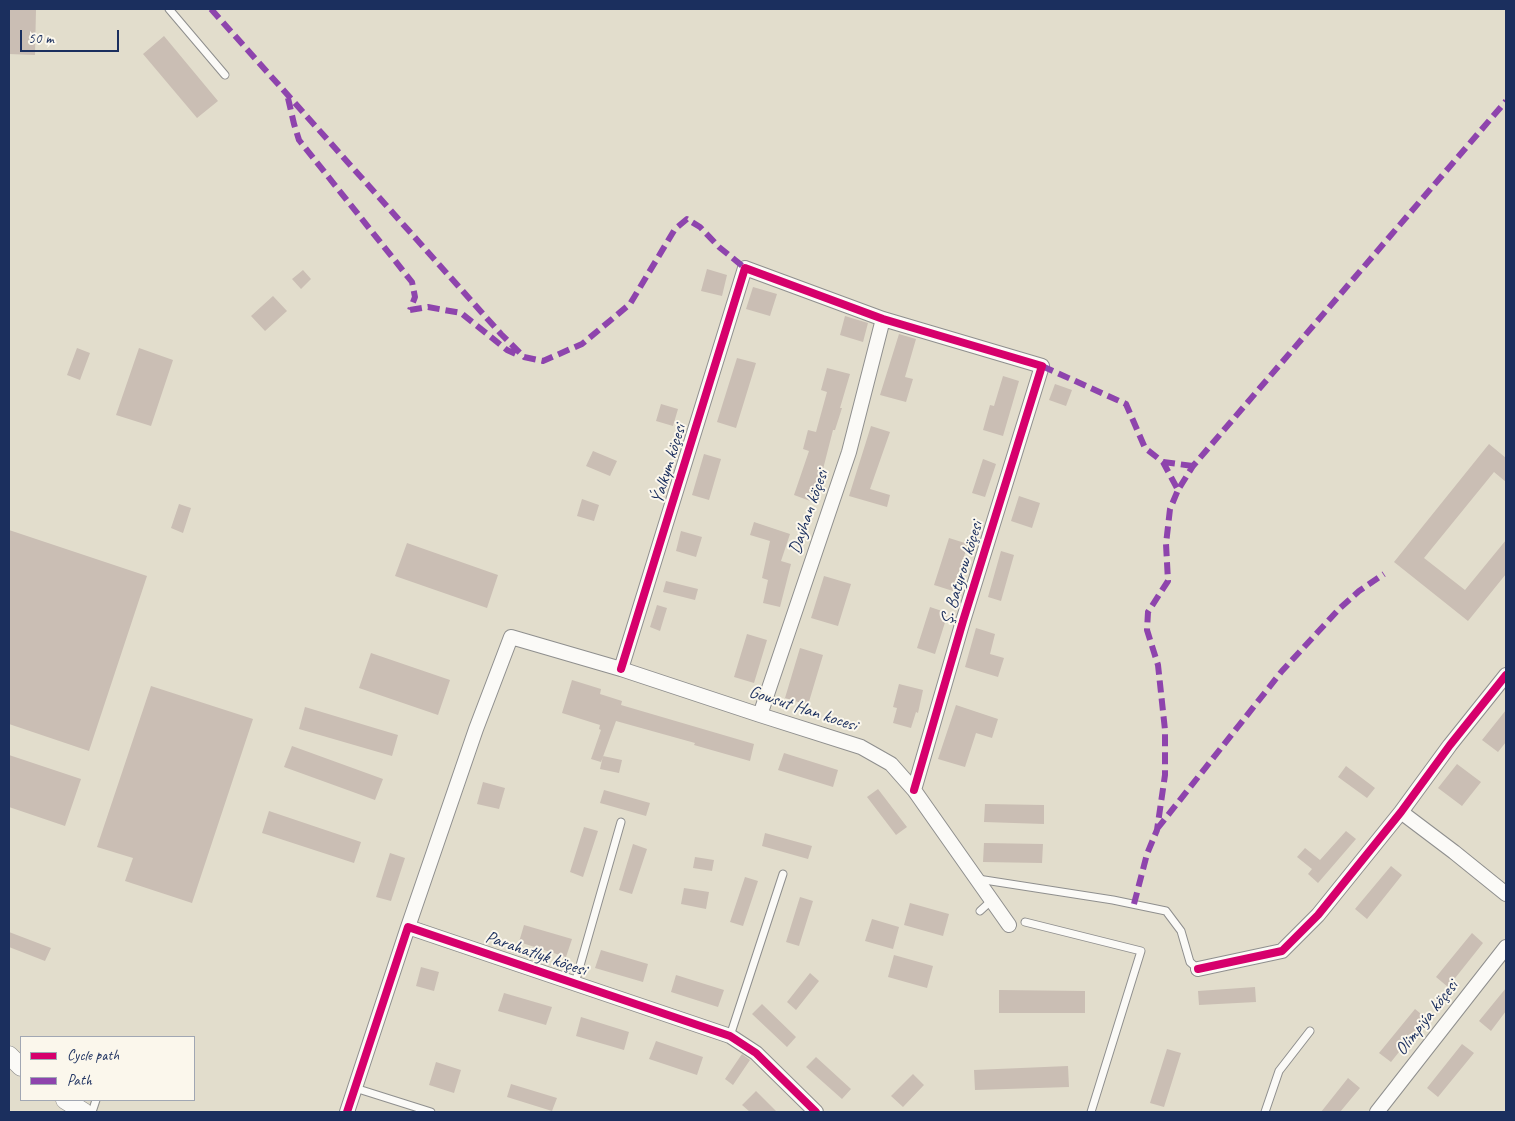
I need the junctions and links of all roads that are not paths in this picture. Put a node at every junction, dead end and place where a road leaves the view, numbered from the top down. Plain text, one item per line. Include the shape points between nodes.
1 (169, 9) edge
2 (225, 75) dead end
3 (883, 319) junction
4 (622, 669) junction
5 (1506, 675) edge
6 (760, 715) junction
7 (914, 790) junction
8 (1401, 812) junction
9 (621, 822) dead end
10 (783, 874) dead end
11 (977, 879) junction
12 (1506, 894) edge
13 (992, 900) junction
14 (980, 911) dead end
15 (1025, 922) dead end
16 (1008, 925) dead end
17 (408, 927) junction
18 (1506, 947) edge
19 (1198, 969) joint
20 (575, 983) junction
21 (1310, 1031) dead end
22 (730, 1036) junction
23 (9, 1055) edge
24 (20, 1066) edge
25 (355, 1088) junction
26 (67, 1101) edge
27 (84, 1112) edge
28 (347, 1112) edge
29 (431, 1112) edge
30 (816, 1112) edge
31 (1091, 1112) edge
32 (1265, 1112) edge
33 (1376, 1112) edge

1 - 2 lane
3 - 4 street, Ýalkym köçesi via 745,268
3 - 6 street, Daýhan köçesi via 849,452
3 - 7 street, Ş. Batyrow köçesi via 1042,366
4 - 6 street, Gowsut Han kocesi
4 - 17 street, Gowsut Han kocesi via 511,636
5 - 8 street
6 - 7 street, Gowsut Han kocesi via 861,747 891,764
7 - 11 street, Gowsut Han kocesi
8 - 12 street
8 - 19 street via 1318,915 1282,951
9 - 20 lane
10 - 22 lane
11 - 13 street, Gowsut Han kocesi
11 - 19 lane via 1166,911 1181,931 1190,962
13 - 14 lane
13 - 16 street, Gowsut Han kocesi
15 - 31 lane via 1141,951
17 - 20 street, Parahatlyk köçesi
17 - 25 street
18 - 33 street, Olimpiýa köçesi
20 - 22 street, Parahatlyk köçesi
21 - 32 lane via 1278,1071
22 - 30 street, Parahatlyk köçesi via 756,1053
23 - 24 street
25 - 28 street
25 - 29 lane
26 - 27 street

